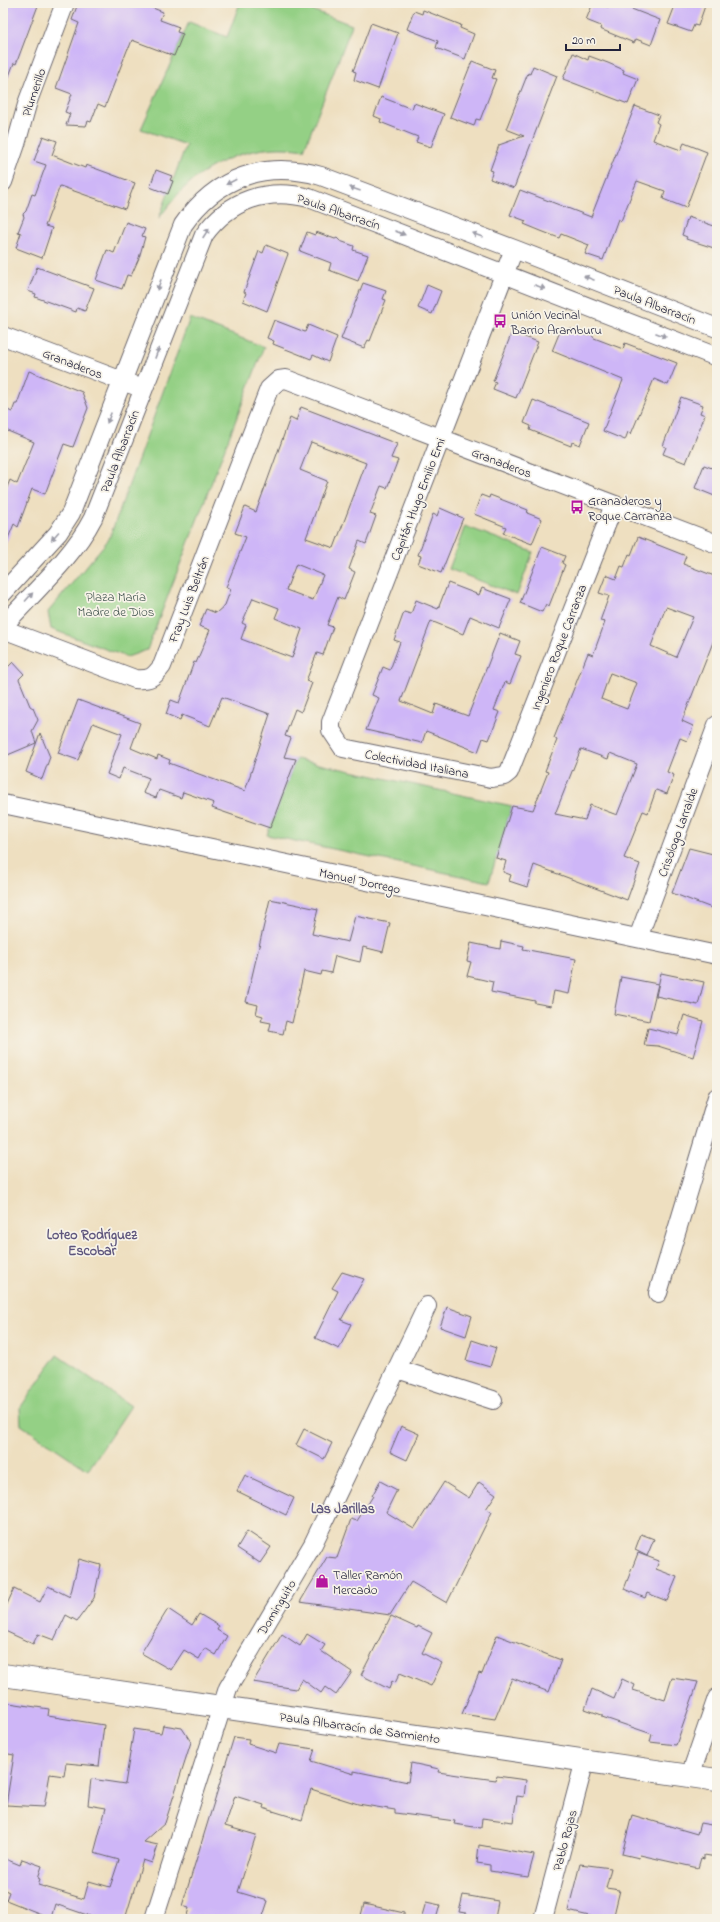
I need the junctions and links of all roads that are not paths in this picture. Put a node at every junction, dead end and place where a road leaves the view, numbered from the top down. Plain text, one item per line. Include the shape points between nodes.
1 (65, 3) edge
2 (3, 182) edge
3 (514, 249) junction
4 (504, 273) junction
5 (717, 328) edge
6 (3, 336) edge
7 (717, 357) edge
8 (286, 379) joint
9 (123, 382) junction
10 (143, 389) junction
11 (440, 438) junction
12 (614, 504) junction
13 (717, 544) edge
14 (3, 593) edge
15 (3, 627) edge
16 (717, 725) edge
17 (343, 748) joint
18 (709, 769) edge
19 (491, 778) joint
20 (3, 804) edge
21 (638, 938) junction
22 (717, 955) edge
23 (717, 1097) edge
24 (658, 1293) dead end
25 (427, 1306) dead end
26 (397, 1369) junction
27 (493, 1400) dead end
28 (3, 1675) edge
29 (717, 1698) edge
30 (221, 1707) junction
31 (585, 1760) junction
32 (690, 1776) junction
33 (717, 1780) edge
34 (154, 1919) edge
35 (543, 1919) edge

1 - 2 street, Plumerillo via 28,100
3 - 4 street, Capitán Hugo Emilio Emi
5 -> 3 street, Paula Albarracín
3 -> 9 street, Paula Albarracín via 304,172 275,169 246,175 209,194 183,225
4 -> 7 street, Paula Albarracín
10 -> 4 street, Paula Albarracín via 204,235 222,214 245,201 274,194 309,198
4 - 11 street, Capitán Hugo Emilio Emi
6 - 9 street, Granaderos
8 - 11 street, Granaderos
8 - 15 street, Fray Luis Beltrán via 279,380 269,389 162,666 155,675 147,680 135,678
9 - 10 street, Granaderos
9 -> 14 street, Paula Albarracín via 66,522
15 -> 10 street, Paula Albarracín via 87,531
11 - 12 street, Granaderos
11 - 17 street, Capitán Hugo Emilio Emi via 331,722 331,730
12 - 13 street, Granaderos
12 - 19 street, Ingeniero Roque Carranza via 513,765 504,776
16 - 18 street, Crisólogo Larralde
17 - 19 street, Colectividad Italiana
18 - 21 street, Crisólogo Larralde
20 - 21 street, Manuel Dorrego
21 - 22 street, Manuel Dorrego
23 - 24 street
25 - 26 street, Dominguito
26 - 27 street
26 - 30 street, Dominguito via 313,1544 228,1688
28 - 30 main road, Paula Albarracín de Sarmiento
29 - 32 street
30 - 31 main road, Paula Albarracín de Sarmiento
30 - 34 street, Dominguito
31 - 32 main road, Paula Albarracín de Sarmiento
31 - 35 street, Pablo Rojas
32 - 33 main road, Paula Albarracín de Sarmiento

